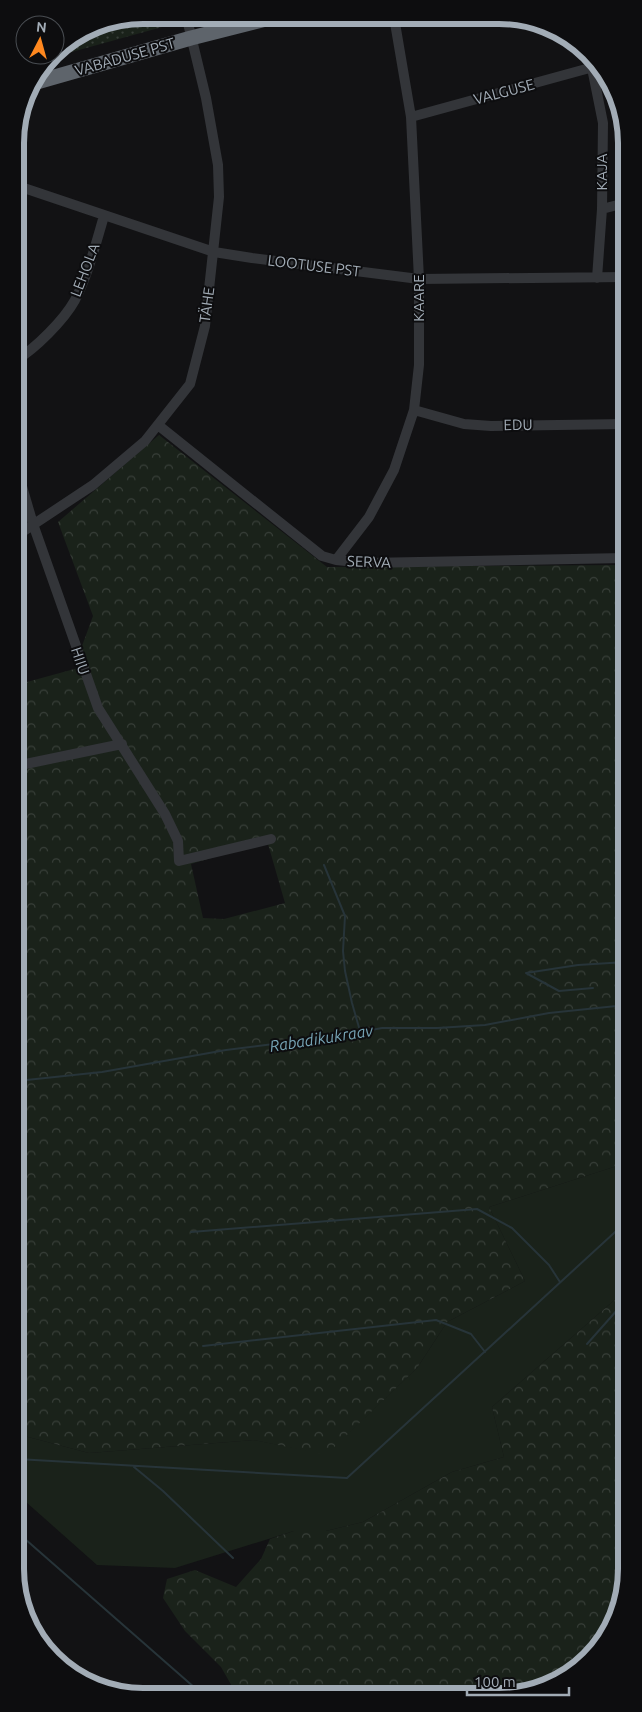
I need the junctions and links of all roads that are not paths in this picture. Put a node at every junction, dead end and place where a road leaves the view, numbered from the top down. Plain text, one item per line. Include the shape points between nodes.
1 (203, 24) edge
2 (213, 24) edge
3 (395, 24) edge
4 (189, 27) edge
5 (50, 68) edge
6 (592, 68) edge
7 (595, 71) edge
8 (42, 80) edge
9 (410, 117) junction
10 (24, 188) edge
11 (618, 204) edge
12 (602, 210) junction
13 (104, 216) junction
14 (214, 252) junction
15 (618, 277) edge
16 (598, 278) junction
17 (419, 279) junction
18 (24, 354) edge
19 (414, 410) junction
20 (618, 424) edge
21 (158, 425) junction
22 (24, 493) edge
23 (33, 524) junction
24 (24, 530) edge
25 (618, 558) edge
26 (336, 560) junction
27 (122, 744) junction
28 (24, 764) edge
29 (271, 839) dead end
30 (178, 841) junction
31 (196, 857) junction

1 - 4 highway, VABADUSE PST
2 - 4 highway, VABADUSE PST
3 - 9 street, KAARE
4 - 5 highway, VABADUSE PST
4 - 8 highway, VABADUSE PST
4 - 14 street, TÄHE via 218,165
6 - 9 street, VALGUSE
7 - 12 street, KAJA via 603,123
9 - 17 street, KAARE
10 - 13 street, LOOTUSE PST
11 - 12 street
12 - 16 street, KAJA
13 - 14 street, LOOTUSE PST
13 - 18 street, LEHOLA via 74,301 48,334
14 - 17 street, LOOTUSE PST
14 - 21 street, TÄHE via 205,326 190,384
15 - 16 street, LOOTUSE PST
16 - 17 street, LOOTUSE PST
17 - 19 street, KAARE via 419,365
19 - 20 street, EDU via 464,424 491,426
19 - 26 street, KAARE via 394,470 369,517
21 - 23 street, TÄHE via 145,441 93,485
21 - 26 street, SERVA via 322,556
22 - 23 street, HIIU
23 - 24 street, TÄHE
23 - 27 street, HIIU via 98,708
25 - 26 street, SERVA via 367,563
27 - 28 street
27 - 30 street, HIIU
29 - 31 street, HIIU
30 - 31 street, HIIU
30 - 31 street, HIIU via 179,861

